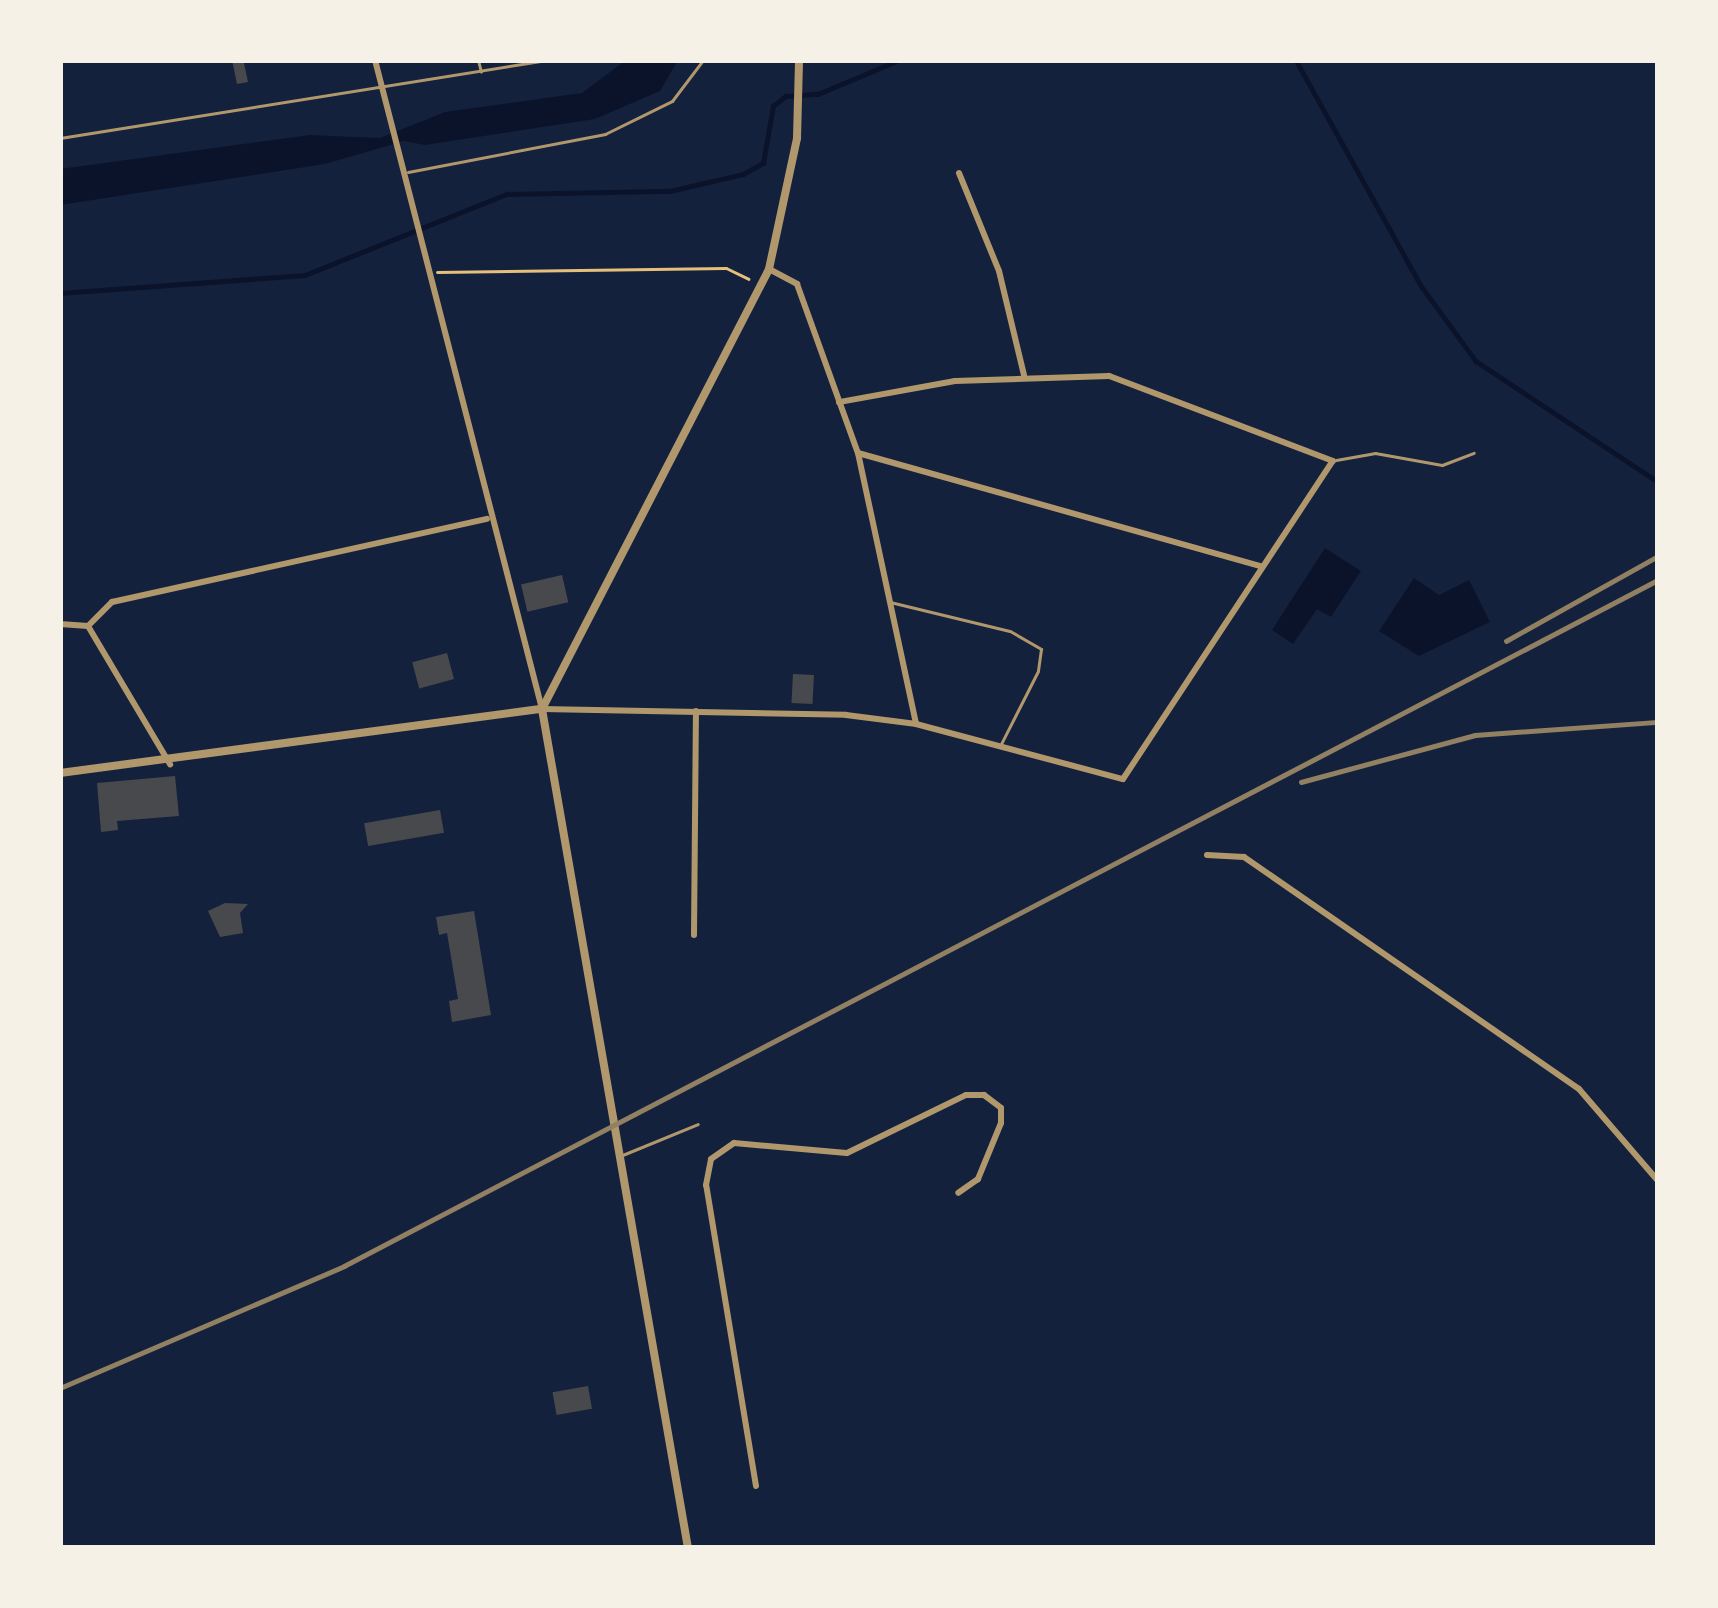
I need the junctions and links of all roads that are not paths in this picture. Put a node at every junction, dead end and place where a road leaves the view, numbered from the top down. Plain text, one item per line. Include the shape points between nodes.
1 (375, 60) edge
2 (478, 60) edge
3 (547, 60) edge
4 (704, 60) edge
5 (799, 62) edge
6 (482, 74) junction
7 (382, 89) junction
8 (60, 138) edge
9 (403, 173) junction
10 (959, 173) dead end
11 (769, 269) junction
12 (1024, 375) junction
13 (839, 402) junction
14 (858, 453) junction
15 (1474, 453) dead end
16 (1333, 461) junction
17 (487, 519) junction
18 (1262, 566) junction
19 (888, 602) junction
20 (60, 624) edge
21 (88, 626) junction
22 (542, 709) junction
23 (696, 710) junction
24 (916, 724) junction
25 (1000, 747) junction
26 (170, 764) junction
27 (60, 773) edge
28 (1207, 856) dead end
29 (694, 935) dead end
30 (698, 1124) dead end
31 (619, 1157) junction
32 (1658, 1181) edge
33 (958, 1193) dead end
34 (756, 1486) dead end
35 (688, 1548) edge

1 - 7 street
2 - 6 lane
3 - 6 lane
4 - 9 lane via 673,101 605,134
5 - 11 street via 797,138
6 - 7 lane
7 - 8 lane
7 - 9 street
9 - 17 street
10 - 12 street via 999,271
11 - 13 street via 797,284
11 - 22 street
12 - 13 street
12 - 16 street via 1109,376 1156,388
13 - 14 street
14 - 18 street
14 - 19 street
15 - 16 lane via 1442,465 1376,452
16 - 18 street
17 - 21 street via 112,602
17 - 22 street
18 - 25 street via 1123,779
19 - 24 street
19 - 25 lane via 1010,631 1041,649
20 - 21 street
21 - 26 street
22 - 23 street
22 - 26 street
22 - 31 street
23 - 24 street
23 - 29 street
24 - 25 street
26 - 27 street
28 - 32 street via 1244,857 1579,1089
30 - 31 lane
31 - 35 street
33 - 34 street via 978,1179 1001,1124 996,1100 984,1095 945,1104 847,1153 734,1142 711,1159 706,1185

